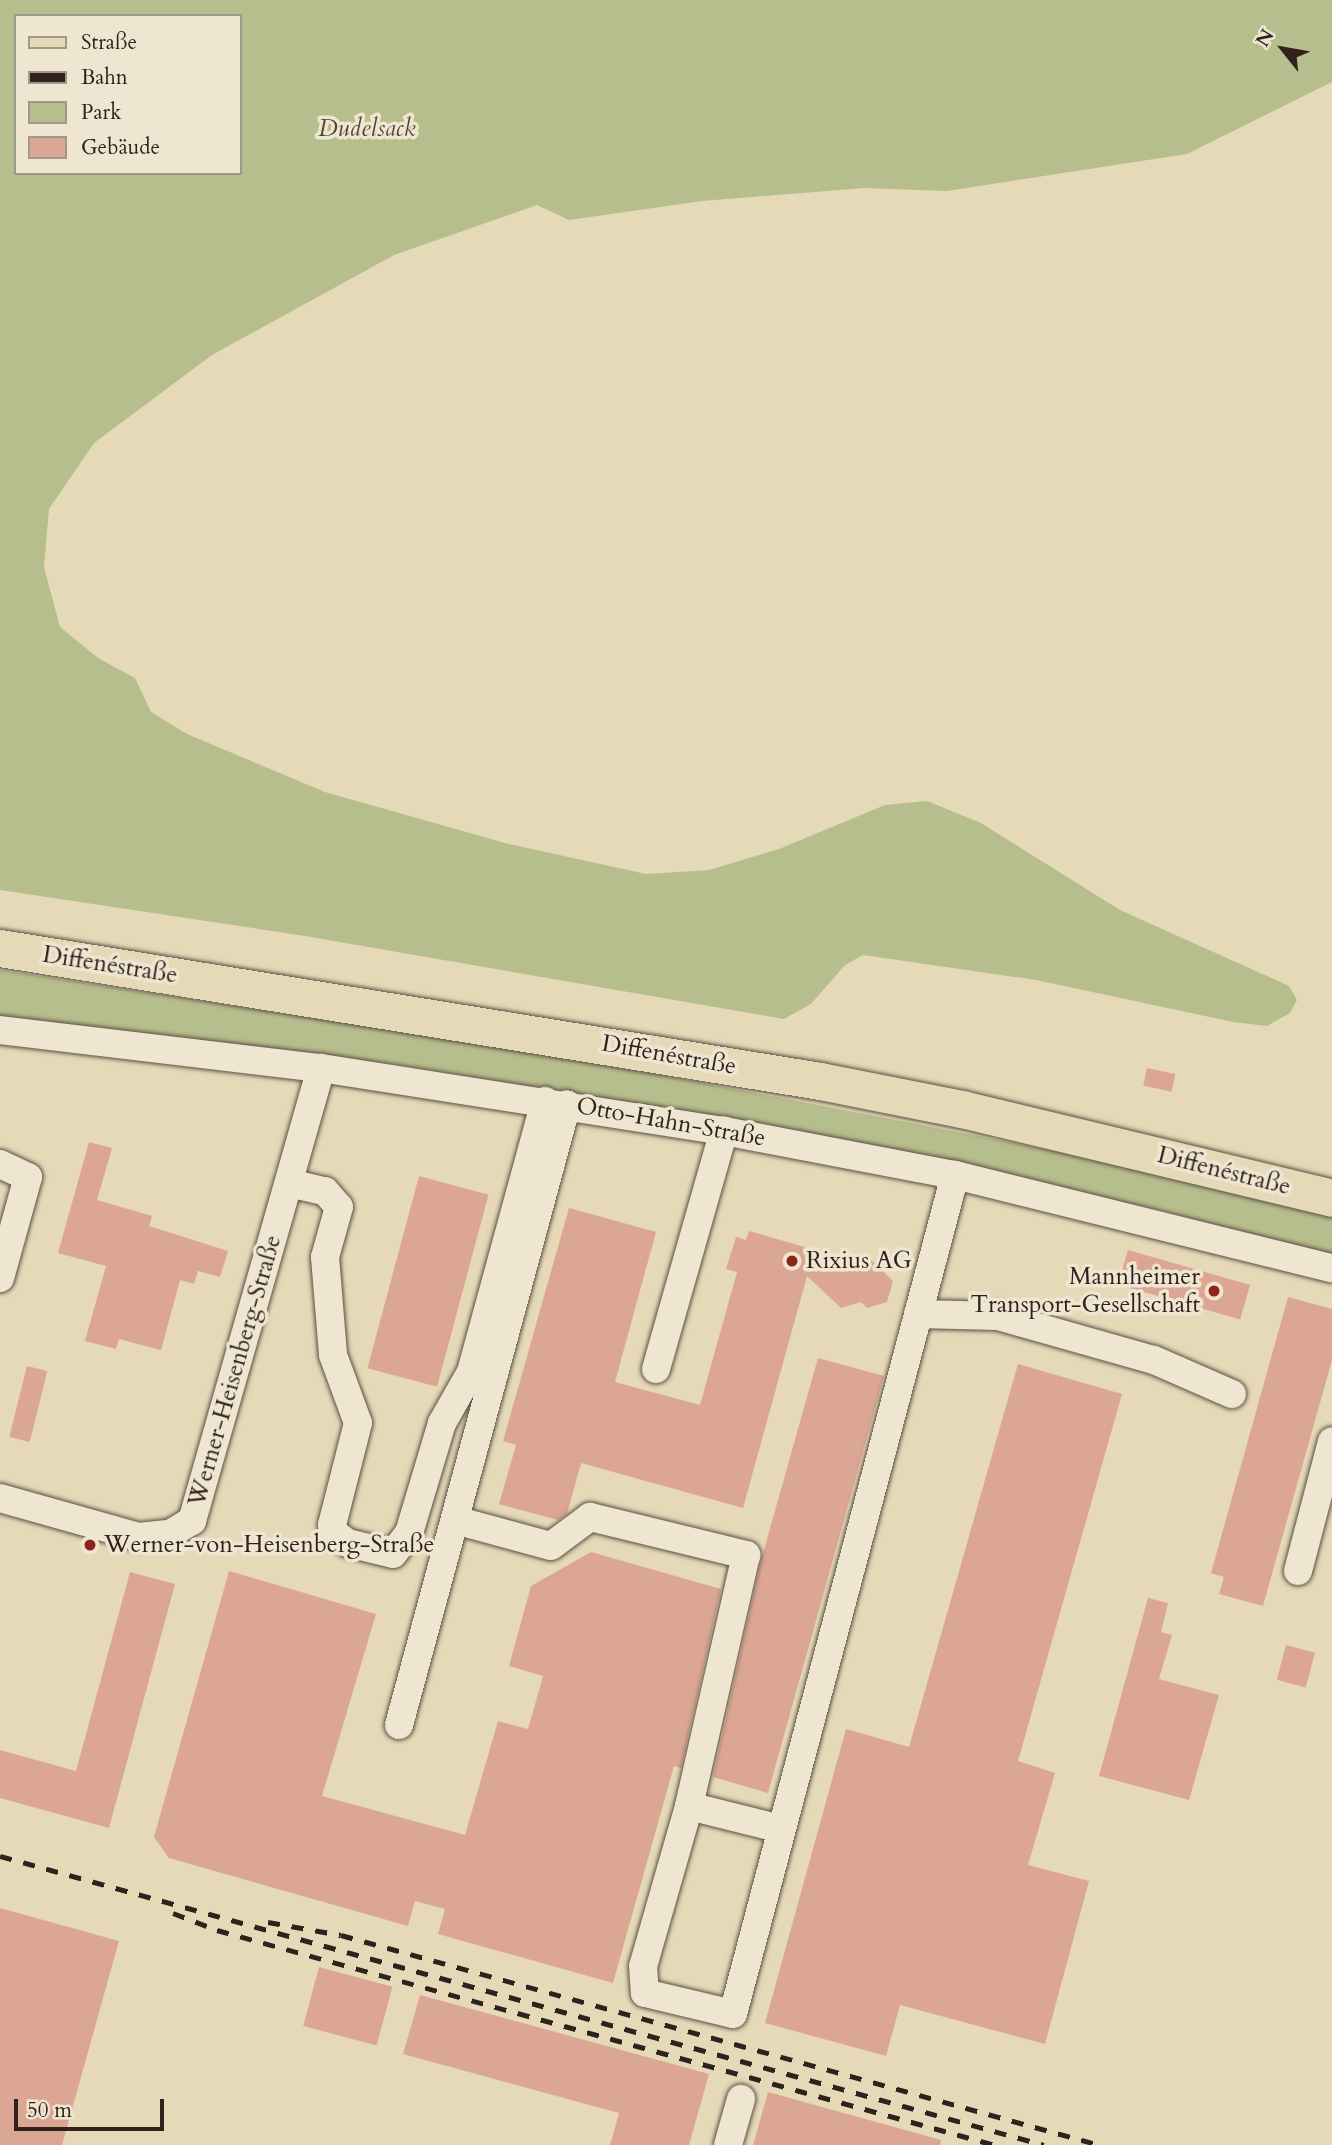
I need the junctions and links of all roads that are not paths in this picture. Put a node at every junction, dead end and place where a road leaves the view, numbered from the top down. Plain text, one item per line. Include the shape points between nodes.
1 (0, 948) edge
2 (0, 1030) edge
3 (320, 1069) junction
4 (556, 1102) junction
5 (724, 1130) junction
6 (0, 1164) edge
7 (955, 1175) junction
8 (289, 1183) junction
9 (1332, 1198) edge
10 (1332, 1268) edge
11 (0, 1278) edge
12 (918, 1314) junction
13 (656, 1369) dead end
14 (1232, 1394) dead end
15 (1332, 1441) edge
16 (0, 1498) edge
17 (455, 1520) junction
18 (1298, 1572) dead end
19 (399, 1725) dead end
20 (689, 1806) junction
21 (781, 1829) junction
22 (741, 2099) dead end
23 (728, 2145) edge

1 - 9 main road, Diffenéstraße via 820,1081 962,1109
2 - 3 street, Otto-Hahn-Straße
3 - 4 street, Otto-Hahn-Straße
3 - 8 street, Werner-Heisenberg-Straße
4 - 5 street, Otto-Hahn-Straße
4 - 8 street via 471,1372 442,1423 410,1534 393,1554 348,1543 334,1533 332,1525 358,1423 333,1355 325,1257 339,1207 325,1191
4 - 17 street
5 - 7 street, Otto-Hahn-Straße
5 - 13 street
6 - 11 street via 28,1177
7 - 10 street, Otto-Hahn-Straße
7 - 12 street
8 - 16 street, Werner-Heisenberg-Straße via 192,1521 170,1534 139,1537
12 - 14 street via 998,1316 1154,1360
12 - 21 street
15 - 18 street
17 - 19 street
17 - 20 street via 551,1546 590,1517 746,1555
20 - 21 street
20 - 21 street via 643,1966 645,1993 733,2014
22 - 23 street

